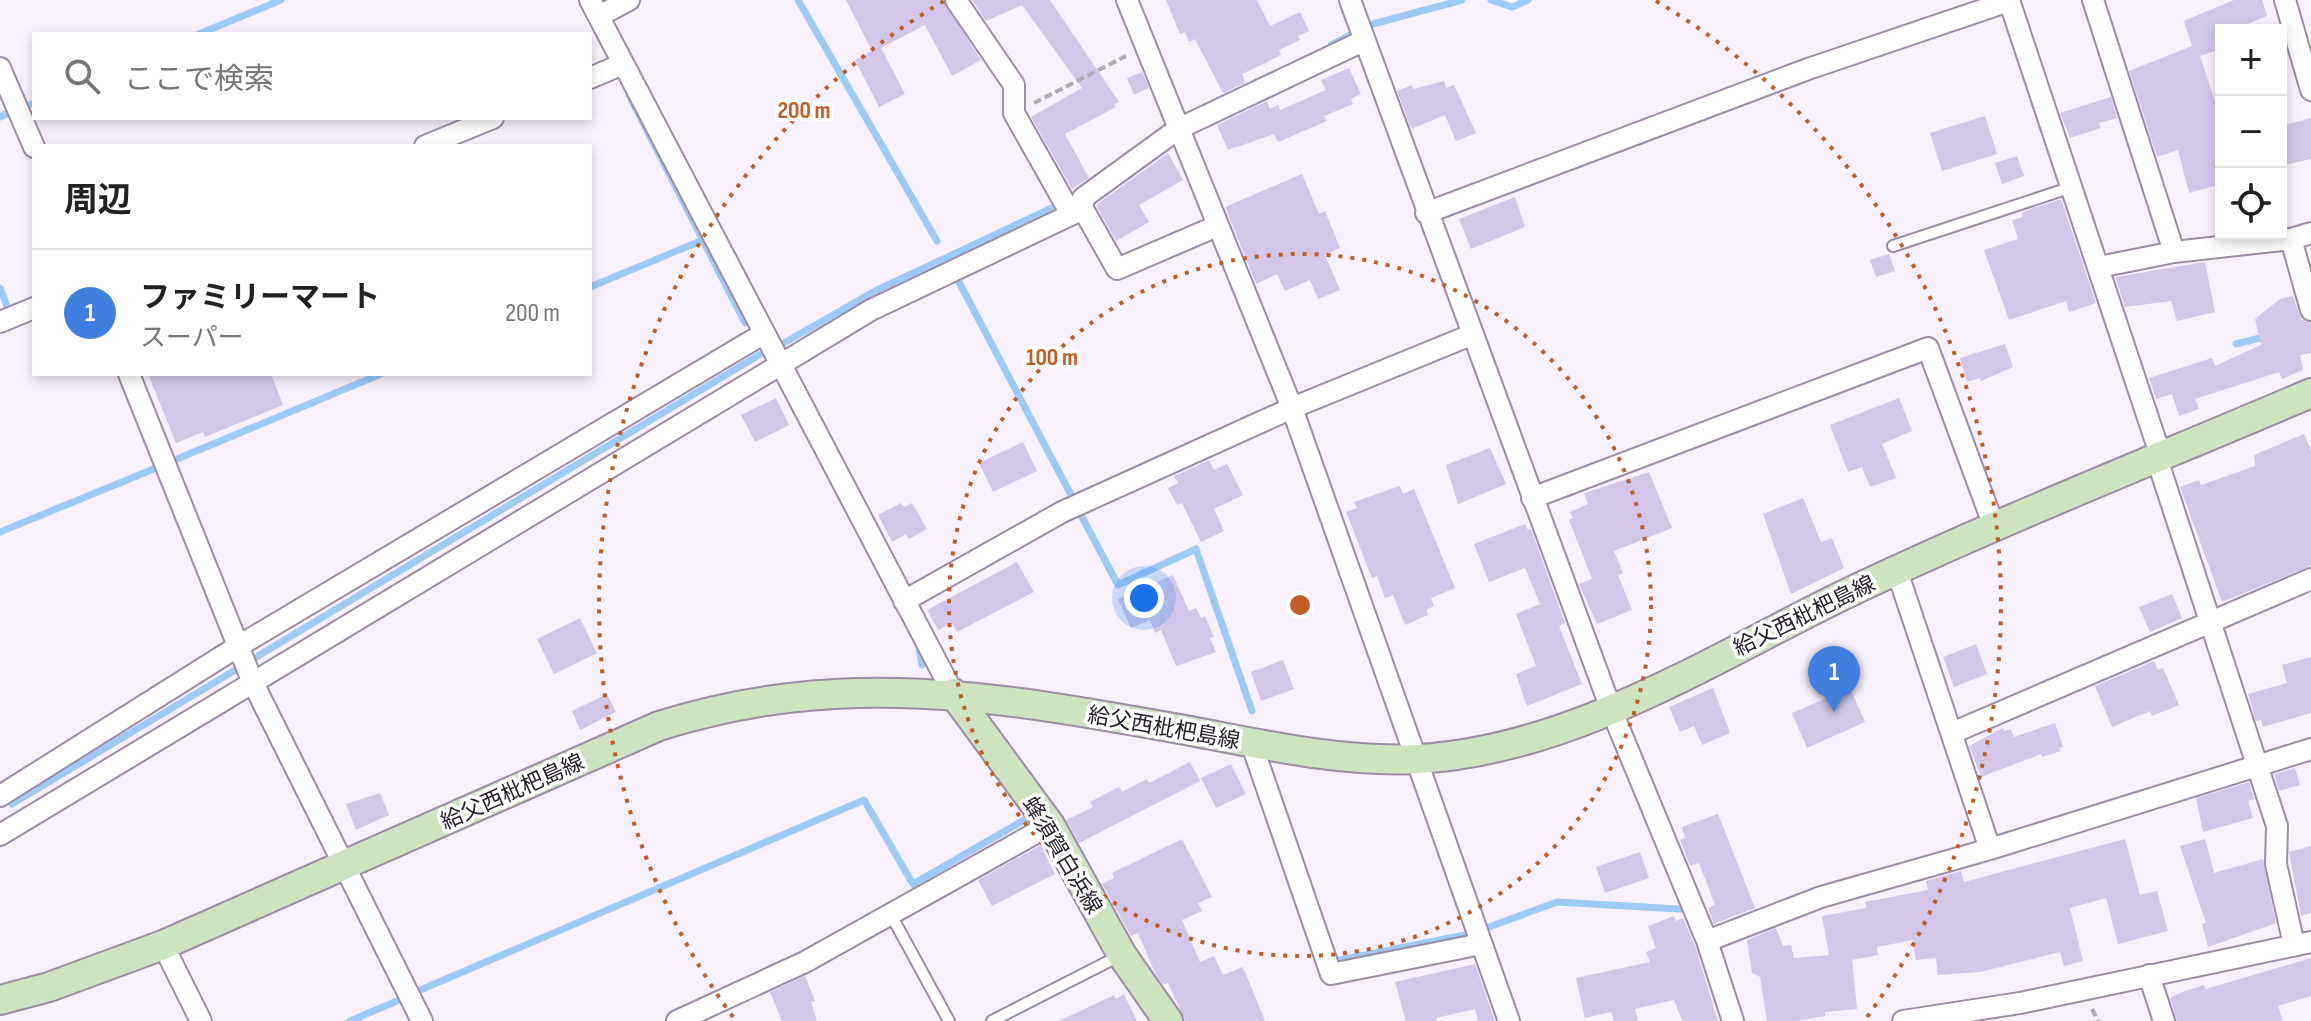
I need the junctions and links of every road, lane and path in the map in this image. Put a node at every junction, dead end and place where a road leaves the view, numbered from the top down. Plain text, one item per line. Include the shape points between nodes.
1 (629, 0) edge
2 (956, 0) edge
3 (1127, 0) edge
4 (1350, 0) edge
5 (2009, 0) edge
6 (2093, 0) edge
7 (2285, 0) edge
8 (594, 8) edge
9 (1363, 41) junction
10 (1145, 46) junction
11 (623, 64) junction
12 (0, 68) edge
13 (592, 77) edge
14 (2311, 90) edge
15 (7, 103) edge
16 (1014, 113) junction
17 (488, 120) edge
18 (1178, 129) junction
19 (32, 144) edge
20 (430, 144) edge
21 (2072, 187) junction
22 (1077, 211) junction
23 (1426, 213) junction
24 (1217, 226) junction
25 (2301, 236) edge
26 (1893, 246) dead end
27 (2174, 252) junction
28 (2099, 267) junction
29 (32, 309) edge
30 (2311, 310) edge
31 (0, 322) edge
32 (763, 334) junction
33 (1471, 335) junction
34 (780, 365) junction
35 (130, 376) edge
36 (2311, 393) edge
37 (1292, 408) junction
38 (2159, 458) junction
39 (1532, 498) junction
40 (1995, 529) junction
41 (1897, 571) junction
42 (2311, 579) edge
43 (904, 601) junction
44 (2212, 622) junction
45 (237, 647) junction
46 (253, 683) junction
47 (953, 693) junction
48 (1611, 709) junction
49 (1952, 733) junction
50 (1251, 742) junction
51 (2311, 749) edge
52 (1416, 759) junction
53 (2256, 765) junction
54 (0, 796) edge
55 (0, 805) edge
56 (1050, 825) junction
57 (6, 831) edge
58 (1990, 849) junction
59 (346, 864) junction
60 (891, 915) junction
61 (1707, 941) junction
62 (2302, 943) edge
63 (1481, 944) junction
64 (163, 945) junction
65 (1122, 955) junction
66 (2149, 975) junction
67 (0, 1000) edge
68 (201, 1021) edge
69 (422, 1021) edge
70 (677, 1021) edge
71 (949, 1021) edge
72 (992, 1021) edge
73 (1168, 1021) edge
74 (1509, 1021) edge
75 (1733, 1021) edge
76 (1903, 1021) edge
77 (2164, 1021) edge

1 - 8 street
2 - 16 street via 1014,85
3 - 10 street
4 - 9 street
5 - 21 street
5 - 23 street via 1808,69
6 - 27 street
7 - 14 street
8 - 11 street
9 - 18 street
9 - 23 street
10 - 16 path
10 - 18 street
11 - 13 street
11 - 32 street
12 - 15 street
15 - 19 street
16 - 22 street
17 - 20 street
18 - 22 street via 1083,198
18 - 24 street
21 - 26 lane
21 - 28 street
22 - 24 street via 1117,269
22 - 34 street via 871,310
23 - 33 street
24 - 37 street
25 - 27 street
25 - 30 street
27 - 28 street
28 - 38 street
29 - 31 street
32 - 34 street
32 - 45 street
33 - 37 street
33 - 39 street
34 - 43 street
34 - 46 street
35 - 45 street
36 - 38 main road, 給父西枇杷島線
37 - 43 street via 1062,512
37 - 52 street
38 - 40 main road, 給父西枇杷島線
38 - 44 street
39 - 40 street via 1928,348
39 - 48 street
40 - 41 main road, 給父西枇杷島線
41 - 48 main road, 給父西枇杷島線
41 - 49 street
42 - 44 street
43 - 47 street
44 - 49 street
44 - 53 street
45 - 46 street
45 - 54 street
46 - 57 street
46 - 59 street
47 - 50 main road, 給父西枇杷島線
47 - 56 main road, 蜂須賀白浜線
47 - 59 main road, 給父西枇杷島線 via 823,693 711,710 659,726
48 - 52 main road, 給父西枇杷島線 via 1531,739
48 - 61 street
49 - 58 street
50 - 52 main road, 給父西枇杷島線 via 1334,756
50 - 63 street via 1331,974
51 - 53 street
52 - 63 street
53 - 58 street
53 - 62 street via 2277,826 2276,864
55 - 57 street
56 - 60 street
56 - 65 main road, 蜂須賀白浜線
58 - 61 street via 1821,897
59 - 64 main road, 給父西枇杷島線
59 - 69 street
60 - 70 street
60 - 71 lane
61 - 75 street
62 - 66 street
63 - 74 street
64 - 67 main road, 給父西枇杷島線
64 - 68 street
65 - 72 lane
65 - 73 main road, 蜂須賀白浜線
66 - 76 street
66 - 77 street

